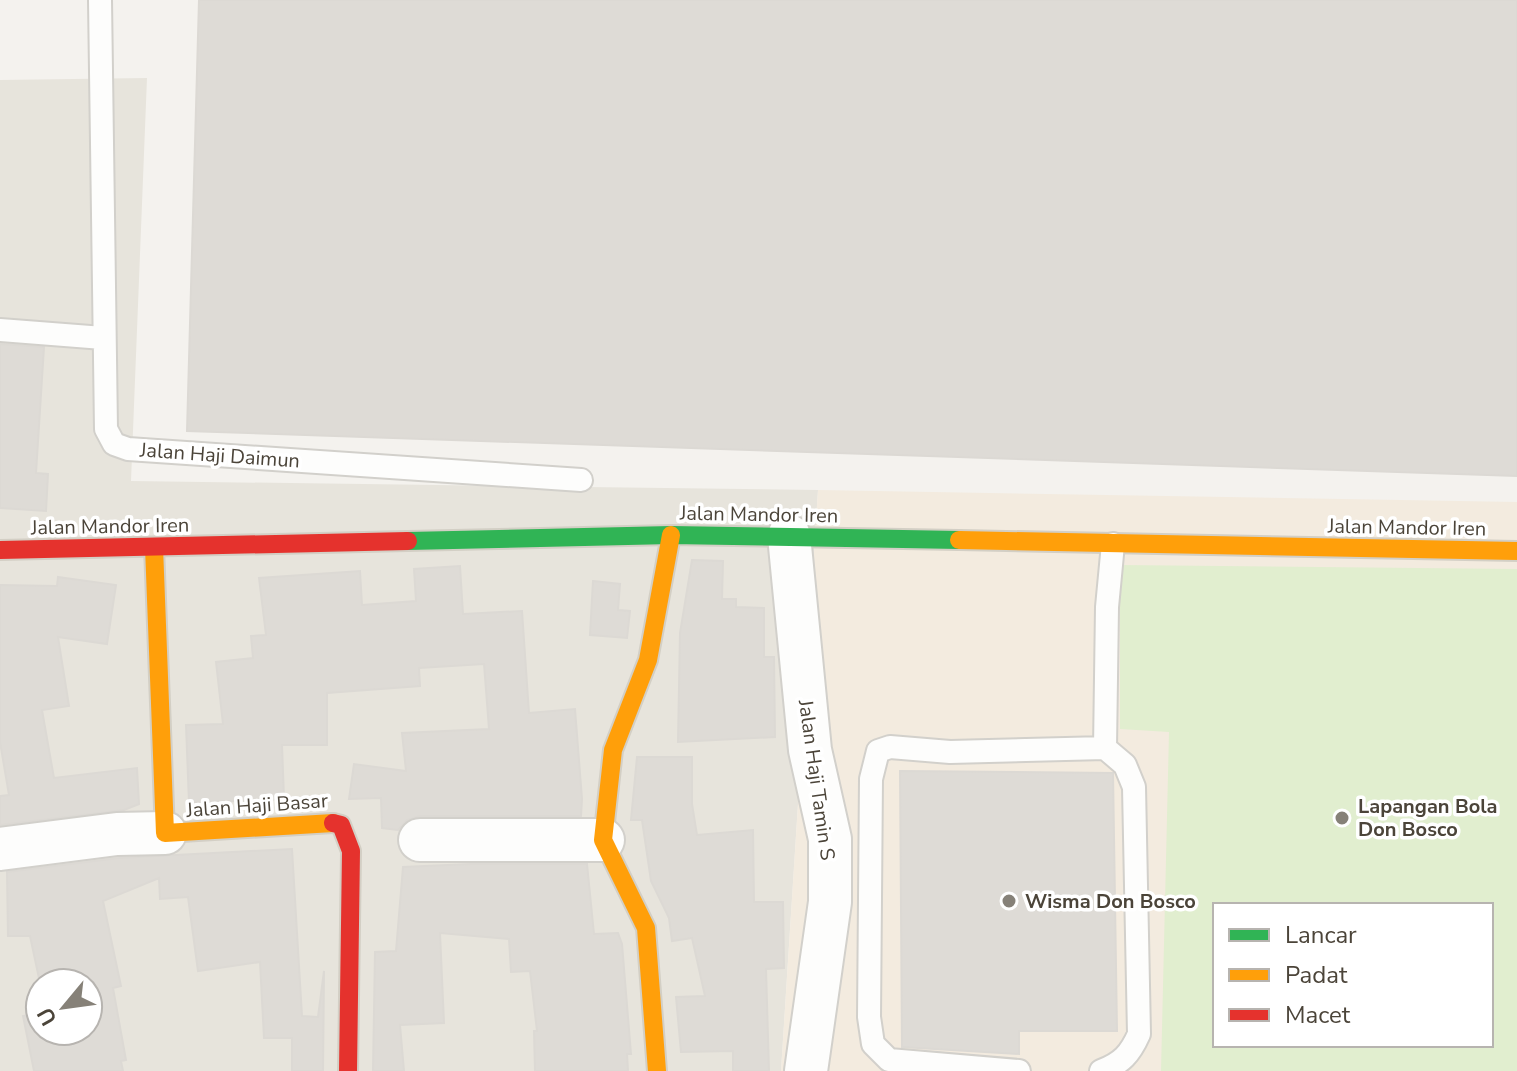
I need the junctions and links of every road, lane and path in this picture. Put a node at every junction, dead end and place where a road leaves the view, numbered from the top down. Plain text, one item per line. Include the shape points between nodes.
1 (100, 0) edge
2 (0, 330) edge
3 (103, 338) junction
4 (581, 480) dead end
5 (671, 535) junction
6 (789, 536) junction
7 (1113, 544) junction
8 (154, 547) junction
9 (0, 550) edge
10 (1517, 551) edge
11 (1105, 748) junction
12 (165, 833) junction
13 (420, 840) dead end
14 (603, 840) junction
15 (0, 849) edge
16 (348, 1071) edge
17 (657, 1071) edge
18 (806, 1071) edge
19 (1019, 1071) edge
20 (1101, 1071) edge

1 - 3 lane, Jalan Haji Daimun
2 - 3 lane
3 - 4 lane, Jalan Haji Daimun via 106,429 114,444 128,449
5 - 6 street, Jalan Mandor Iren
5 - 8 street, Jalan Mandor Iren
5 - 14 street via 648,660 615,742
6 - 7 street, Jalan Mandor Iren
6 - 18 street, Jalan Haji Tamin S via 810,750 830,839 830,902
7 - 10 street, Jalan Mandor Iren
7 - 11 lane
8 - 9 street, Jalan Mandor Iren
8 - 12 street, Jalan Haji Basar
11 - 19 lane via 878,751 871,779 873,1044 889,1060
11 - 20 lane via 1125,765 1134,787 1139,1034 1130,1053
12 - 15 street
12 - 16 street, Jalan Haji Basar via 325,821 341,825 351,851
13 - 14 street
14 - 17 street via 646,928

